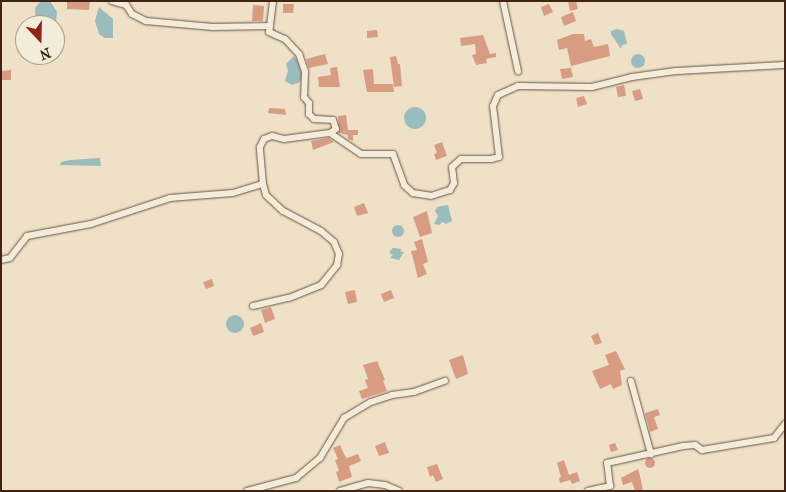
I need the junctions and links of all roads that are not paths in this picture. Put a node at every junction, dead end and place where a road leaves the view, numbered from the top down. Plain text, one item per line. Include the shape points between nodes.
1 (112, 1) edge
2 (273, 1) edge
3 (503, 1) edge
4 (270, 26) junction
5 (785, 66) edge
6 (518, 71) dead end
7 (330, 133) junction
8 (264, 184) junction
9 (1, 260) edge
10 (253, 306) dead end
11 (446, 381) dead end
12 (631, 381) dead end
13 (785, 424) edge
14 (651, 454) junction
15 (247, 491) edge
16 (340, 491) edge
17 (399, 491) edge
18 (588, 491) edge

1 - 4 street via 126,5 132,14 146,21 213,27
2 - 4 street
3 - 6 street
4 - 7 street via 270,32 285,39 303,61 304,97 309,103 309,114 314,119 336,123 336,129
5 - 7 street via 676,70 592,87 518,86 498,95 494,106 499,156 461,159 452,167 454,182 450,190 431,196 413,193 404,185 393,154 361,154
7 - 8 street via 264,139 260,147
8 - 9 street via 233,193 170,198 91,224 27,236 10,258
8 - 10 street via 266,195 284,211 321,231 334,242 339,254 338,265 321,284 289,298
11 - 15 street via 372,402 344,418 320,458 296,478
12 - 14 street
13 - 14 street via 774,438 702,450 695,445 683,446
14 - 18 street via 608,463 610,486
16 - 17 street via 368,483

